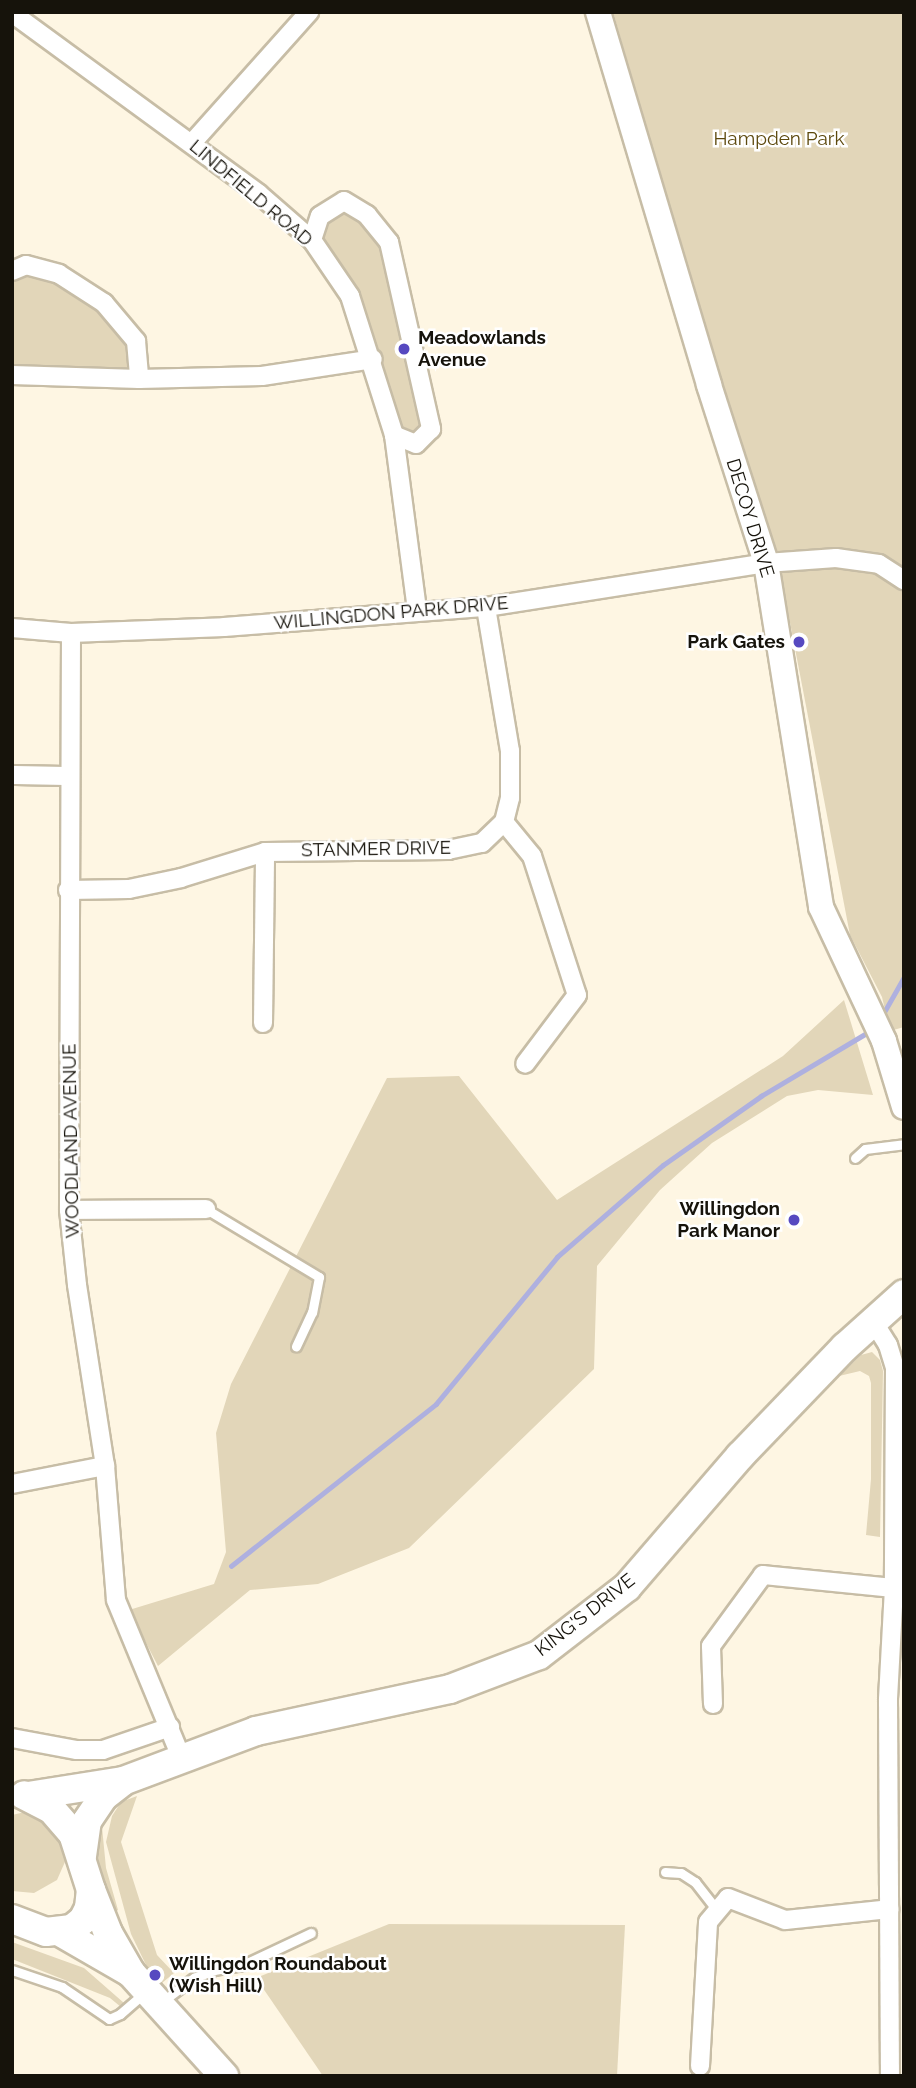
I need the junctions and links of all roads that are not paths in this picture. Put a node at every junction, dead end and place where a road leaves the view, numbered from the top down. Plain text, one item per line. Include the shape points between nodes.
1 (309, 12) edge
2 (598, 12) edge
3 (12, 13) edge
4 (192, 143) junction
5 (312, 240) junction
6 (12, 271) edge
7 (373, 359) junction
8 (12, 375) edge
9 (139, 379) junction
10 (394, 435) junction
11 (766, 563) junction
12 (904, 580) edge
13 (486, 607) junction
14 (417, 610) junction
15 (12, 628) edge
16 (71, 633) junction
17 (12, 775) edge
18 (69, 776) junction
19 (504, 822) junction
20 (265, 852) junction
21 (68, 890) junction
22 (263, 1023) dead end
23 (525, 1064) dead end
24 (904, 1107) edge
25 (904, 1144) edge
26 (855, 1158) dead end
27 (206, 1209) joint
28 (69, 1210) junction
29 (904, 1294) edge
30 (873, 1321) junction
31 (296, 1346) dead end
32 (105, 1466) junction
33 (12, 1484) edge
34 (900, 1517) edge
35 (894, 1588) junction
36 (713, 1704) dead end
37 (170, 1727) junction
38 (12, 1738) edge
39 (182, 1759) junction
40 (122, 1782) junction
41 (20, 1795) edge
42 (82, 1856) junction
43 (665, 1872) dead end
44 (92, 1890) junction
45 (889, 1909) junction
46 (717, 1910) junction
47 (12, 1919) edge
48 (60, 1932) junction
49 (311, 1933) dead end
50 (12, 1970) edge
51 (145, 1989) junction
52 (898, 2039) edge
53 (700, 2066) dead end
54 (224, 2076) edge
55 (890, 2076) edge

1 - 4 street
2 - 11 street, DECOY DRIVE
3 - 4 street, LINDFIELD ROAD
4 - 5 street, LINDFIELD ROAD
5 - 7 street, LINDFIELD ROAD via 350,296
5 - 10 street via 320,216 344,201 368,215 389,242 431,429 416,444
6 - 9 street via 26,265 59,274 104,303 136,341
7 - 9 street via 262,376
7 - 10 street, LINDFIELD ROAD
8 - 9 street
10 - 14 street, LINDFIELD ROAD
11 - 12 street, WILLINGDON PARK DRIVE via 836,558 879,564
11 - 13 street, WILLINGDON PARK DRIVE
11 - 24 street, DECOY DRIVE via 821,907 884,1041
13 - 14 street, WILLINGDON PARK DRIVE
13 - 19 street via 510,751 510,798
14 - 16 street, WILLINGDON PARK DRIVE via 224,627
15 - 16 street, WILLINGDON PARK DRIVE
16 - 18 street, WOODLAND AVENUE
17 - 18 street
18 - 21 street, WOODLAND AVENUE
19 - 20 street, STANMER DRIVE via 482,843 448,850
19 - 23 street via 532,856 577,995
20 - 21 street, STANMER DRIVE via 129,889
20 - 22 street
21 - 28 street, WOODLAND AVENUE
25 - 26 lane via 865,1149
27 - 28 street
27 - 31 lane via 319,1277 312,1312
28 - 32 street, WOODLAND AVENUE
29 - 30 main road, KING'S DRIVE
30 - 34 street via 895,1368
30 - 39 main road, KING'S DRIVE via 740,1456 626,1587 539,1655 450,1689 256,1731
32 - 33 street
32 - 37 street, WOODLAND AVENUE via 116,1600
34 - 35 street
35 - 36 street via 763,1575 711,1646
35 - 45 street via 888,1700
37 - 38 street via 103,1750
37 - 39 street, WOODLAND AVENUE
39 - 40 main road, KING'S DRIVE
40 - 41 main road, KING'S DRIVE
40 - 42 main road, KING'S DRIVE via 93,1811
41 - 42 main road via 61,1819
42 - 44 main road
43 - 46 lane via 681,1873 695,1882
44 - 48 main road via 83,1920
44 - 51 main road via 108,1933
45 - 46 street via 785,1920 728,1898
45 - 52 street
46 - 53 street via 708,1922
47 - 48 main road via 47,1933
48 - 51 main road
49 - 51 lane via 243,1965
50 - 51 lane via 62,1987 108,2019 120,2014
51 - 54 main road
52 - 55 street

